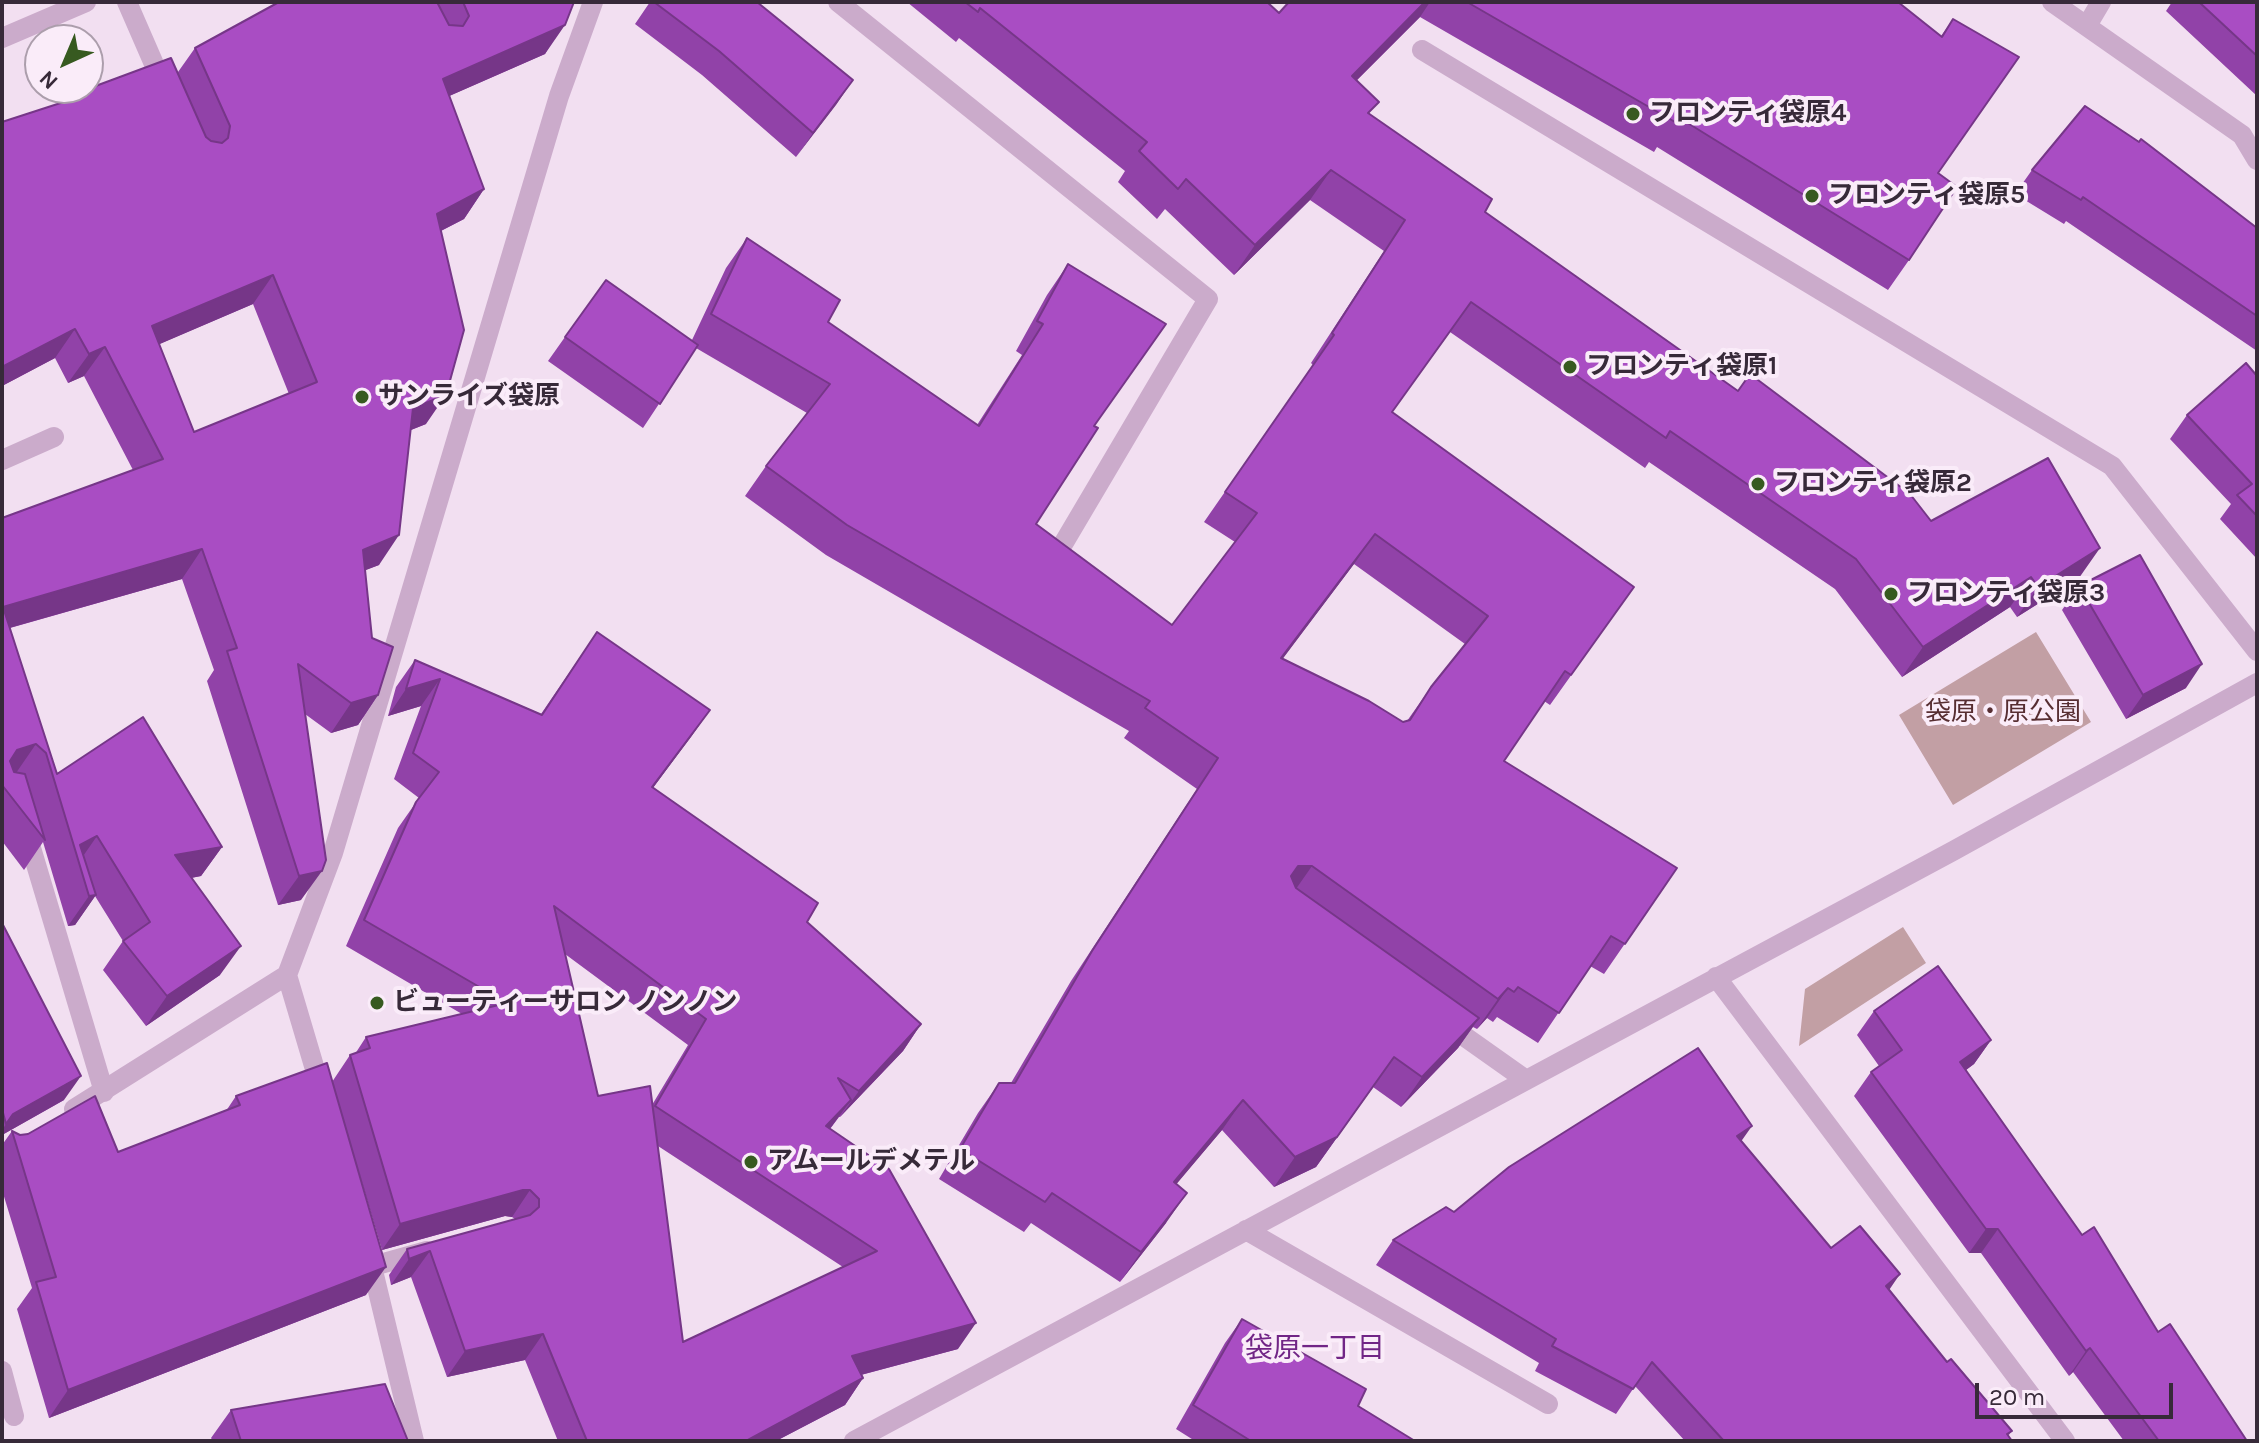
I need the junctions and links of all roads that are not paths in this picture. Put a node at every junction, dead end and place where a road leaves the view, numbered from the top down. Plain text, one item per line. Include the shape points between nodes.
1 (86, 2) edge
2 (127, 2) edge
3 (593, 2) edge
4 (838, 2) edge
5 (2052, 2) edge
6 (2101, 2) edge
7 (2088, 24) junction
8 (2, 38) edge
9 (1422, 50) dead end
10 (171, 103) edge
11 (2257, 160) edge
12 (54, 437) dead end
13 (2, 460) edge
14 (1056, 556) edge
15 (2257, 651) edge
16 (2257, 683) edge
17 (22, 816) edge
18 (287, 975) junction
19 (1716, 977) junction
20 (1424, 1007) edge
21 (1526, 1080) junction
22 (104, 1092) junction
23 (326, 1107) edge
24 (53, 1121) edge
25 (1246, 1230) junction
26 (365, 1238) edge
27 (448, 1245) edge
28 (373, 1266) junction
29 (2, 1371) edge
30 (1548, 1404) dead end
31 (14, 1416) dead end
32 (414, 1441) edge
33 (854, 1441) edge
34 (2065, 1441) edge

1 - 8 street
2 - 10 street
3 - 18 street via 550,125 333,853
4 - 14 street via 1208,299
5 - 7 street
6 - 7 street
7 - 11 street via 2242,135
9 - 15 street via 2112,466
12 - 13 street
16 - 19 street
17 - 22 street
18 - 22 street
18 - 23 street
19 - 21 street
19 - 34 street
20 - 21 street
21 - 25 street
22 - 24 street
25 - 30 street
25 - 33 street
26 - 28 street
27 - 28 street
28 - 32 street
29 - 31 street

